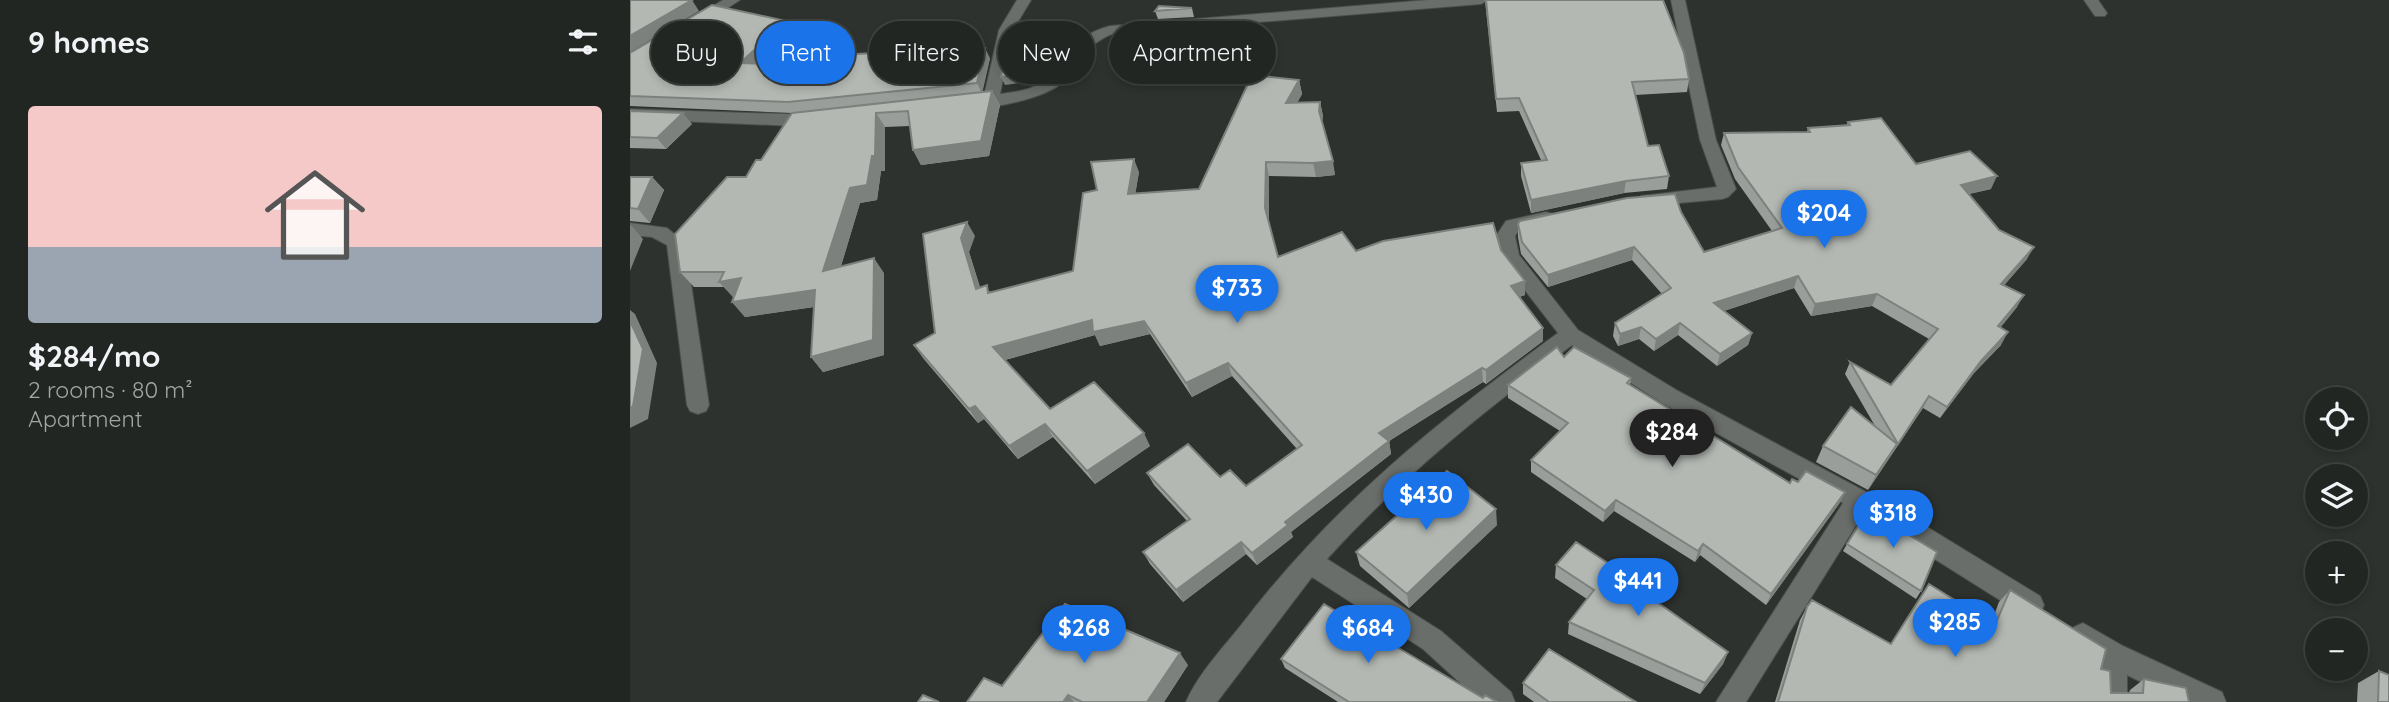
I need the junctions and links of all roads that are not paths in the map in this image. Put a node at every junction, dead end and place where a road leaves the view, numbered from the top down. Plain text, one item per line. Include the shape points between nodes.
1 (699, 0) edge
2 (1024, 0) edge
3 (1481, 0) edge
4 (1678, 0) edge
5 (2091, 0) edge
6 (727, 4) edge
7 (2100, 13) dead end
8 (699, 21) edge
9 (991, 100) junction
10 (950, 105) edge
11 (630, 114) edge
12 (825, 118) edge
13 (1625, 202) edge
14 (1563, 215) edge
15 (630, 229) edge
16 (1571, 335) junction
17 (698, 405) dead end
18 (1859, 499) junction
19 (1309, 561) junction
20 (2046, 613) edge
21 (2068, 627) edge
22 (2114, 656) junction
23 (1200, 702) edge
24 (1501, 702) edge
25 (1730, 702) edge
26 (2113, 702) edge
27 (2212, 702) edge

1 - 6 street
2 - 9 street via 1006,30
3 - 9 street via 1110,30 1081,44 1049,85
4 - 13 street via 1707,140 1727,189
5 - 7 street
6 - 8 street
9 - 10 street
11 - 12 street via 795,121
14 - 16 street via 1513,225 1505,236 1510,257
15 - 17 street via 665,233 676,243
16 - 18 street via 1670,397
16 - 19 street via 1443,432
18 - 20 street
18 - 25 street
19 - 23 street via 1251,629
19 - 24 street via 1432,640
21 - 22 street
22 - 26 street
22 - 27 street

